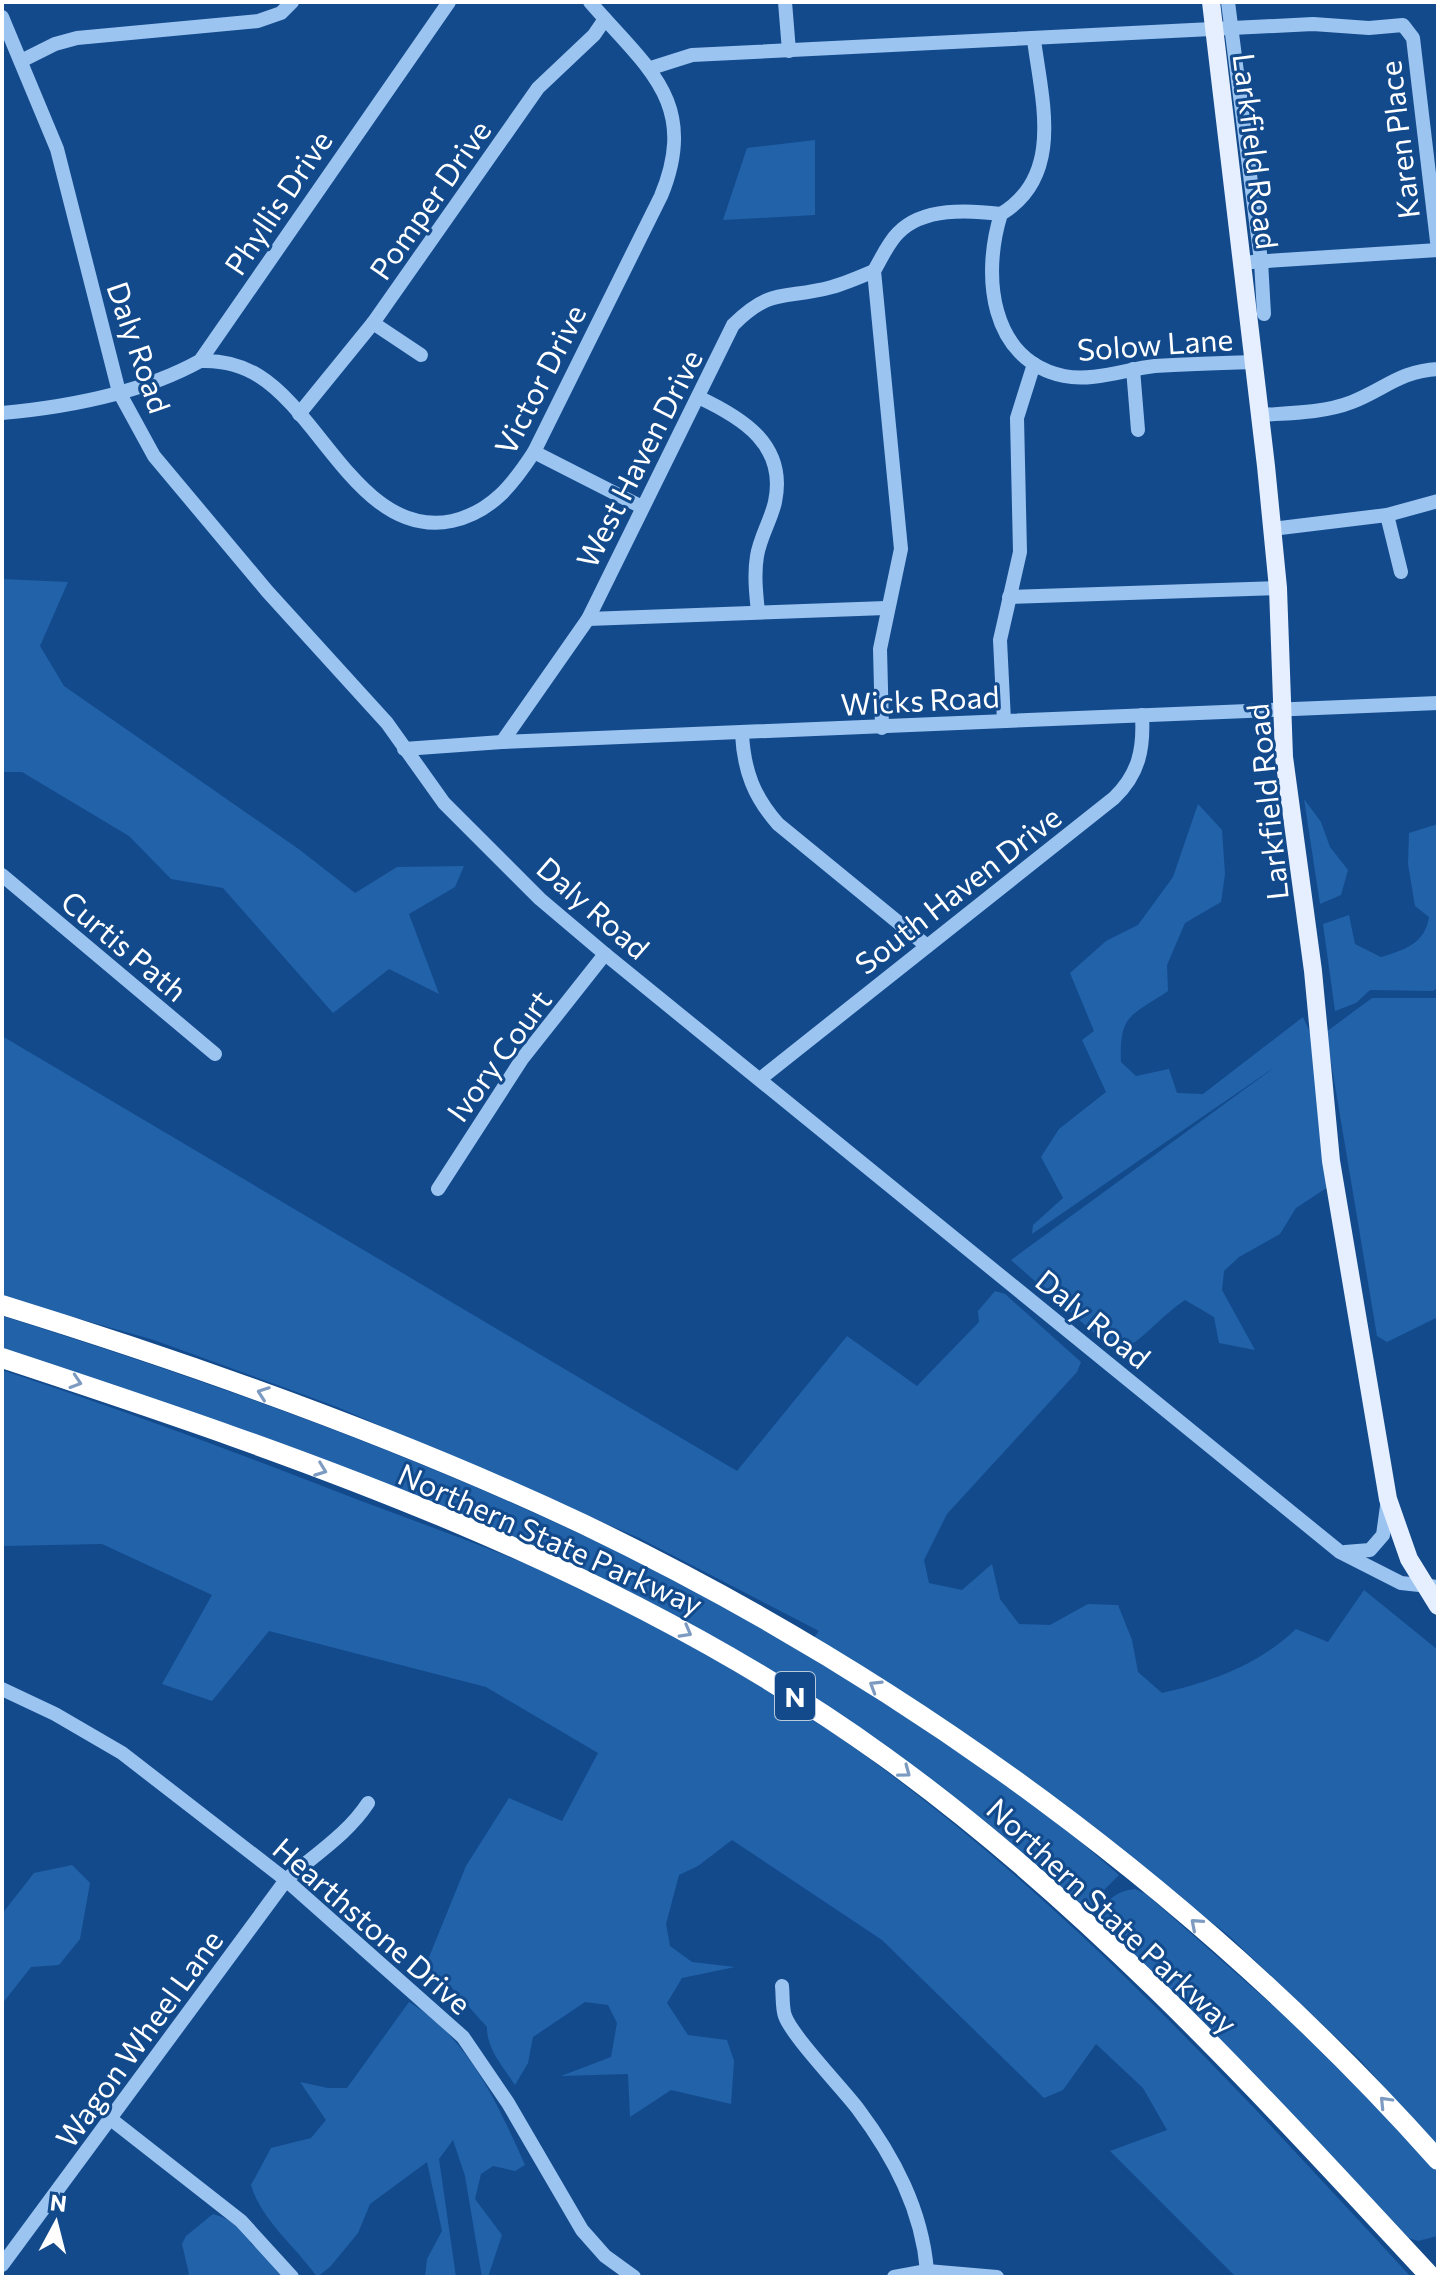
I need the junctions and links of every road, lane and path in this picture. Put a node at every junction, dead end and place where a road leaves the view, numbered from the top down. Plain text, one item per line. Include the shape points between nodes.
1 (292, 2) edge
2 (449, 2) edge
3 (590, 2) edge
4 (785, 2) edge
5 (1211, 2) edge
6 (1228, 2) edge
7 (2, 17) edge
8 (605, 19) junction
9 (1223, 29) junction
10 (1034, 40) junction
11 (789, 51) junction
12 (21, 61) junction
13 (651, 68) junction
14 (1001, 214) junction
15 (1438, 250) edge
16 (1252, 262) junction
17 (874, 271) junction
18 (1264, 314) dead end
19 (373, 323) junction
20 (421, 355) dead end
21 (200, 361) junction
22 (1254, 362) junction
23 (1034, 364) junction
24 (1133, 369) junction
25 (1438, 369) edge
26 (119, 392) junction
27 (698, 397) junction
28 (2, 413) edge
29 (299, 414) junction
30 (1260, 415) junction
31 (1138, 430) dead end
32 (534, 452) junction
33 (1438, 501) edge
34 (642, 507) junction
35 (1387, 515) junction
36 (1272, 529) junction
37 (1401, 572) dead end
38 (1278, 588) junction
39 (1009, 597) junction
40 (886, 608) junction
41 (758, 612) junction
42 (588, 619) junction
43 (1438, 703) edge
44 (1282, 709) junction
45 (1142, 715) junction
46 (1004, 721) junction
47 (882, 728) junction
48 (742, 734) junction
49 (502, 742) junction
50 (404, 749) junction
51 (2, 875) edge
52 (927, 946) junction
53 (605, 954) junction
54 (215, 1054) dead end
55 (760, 1079) junction
56 (438, 1189) dead end
57 (2, 1305) edge
58 (2, 1358) edge
59 (1388, 1499) junction
60 (1340, 1552) junction
61 (1431, 1587) edge
62 (1438, 1606) edge
63 (2, 1689) edge
64 (368, 1803) dead end
65 (286, 1880) junction
66 (782, 1986) dead end
67 (112, 2120) junction
68 (1438, 2160) edge
69 (2, 2265) edge
70 (927, 2271) junction
71 (292, 2277) edge
72 (634, 2277) edge
73 (894, 2277) edge
74 (997, 2277) edge
75 (1431, 2277) edge

1 - 12 street via 281,13 258,21 77,38
2 - 21 street, Phyllis Drive
3 - 8 street, Victor Drive
4 - 11 street
5 - 9 main road, Larkfield Road
6 - 9 street, Larkfield Road
7 - 12 street, Daly Road
8 - 13 street, Victor Drive
8 - 19 street, Pomper Drive via 538,88
9 - 10 street
9 - 15 street, Karen Place via 1403,25 1413,38
9 - 16 main road, Larkfield Road
10 - 11 street
10 - 14 street via 1044,153 1031,188
11 - 13 street via 692,55
12 - 26 street, Daly Road via 57,149
13 - 32 street, Victor Drive via 674,115 669,176
14 - 17 street via 956,212 916,221 898,233
14 - 23 street, Solow Lane via 991,244 991,295 1007,335
15 - 16 street
16 - 18 street, Larkfield Road
16 - 22 main road, Larkfield Road
17 - 27 street, West Haven Drive via 830,288 772,295 751,307 733,325
17 - 40 street via 900,515 901,549
19 - 20 street
19 - 29 street, Pomper Drive
21 - 26 street, Phyllis Drive via 167,380
21 - 29 street, Victor Drive via 221,360 260,376
22 - 24 street, Solow Lane
22 - 30 main road, Larkfield Road
23 - 24 street, Solow Lane via 1081,378
23 - 39 street via 1017,418 1020,552
24 - 31 street
25 - 30 street via 1414,370 1327,409
26 - 28 street, Phyllis Drive
26 - 50 street, Daly Road via 154,456
27 - 34 street, West Haven Drive
27 - 41 street via 753,429 774,460 775,503 757,554
29 - 32 street, Victor Drive via 386,508 436,524 491,505
30 - 36 main road, Larkfield Road
32 - 34 street
33 - 35 street
34 - 42 street, West Haven Drive
35 - 36 street
35 - 37 street
36 - 38 main road, Larkfield Road
38 - 39 street
38 - 44 main road, Larkfield Road
39 - 46 street via 1000,640
40 - 41 street
40 - 47 street via 880,649
41 - 42 street
42 - 49 street, West Haven Drive
43 - 44 street, Wicks Road
44 - 45 street, Wicks Road
44 - 59 main road, Larkfield Road via 1331,1161
45 - 46 street, Wicks Road
45 - 52 street, South Haven Drive via 1141,757 1129,783
46 - 47 street, Wicks Road
47 - 48 street, Wicks Road
48 - 49 street, Wicks Road
48 - 52 street via 743,759 761,805
49 - 50 street, Wicks Road
50 - 53 street, Daly Road via 489,851
51 - 54 street, Curtis Path
52 - 55 street, South Haven Drive
53 - 55 street, Daly Road
53 - 56 street, Ivory Court via 522,1059
55 - 60 street, Daly Road
68 -> 57 highway, Northern State Parkway / N via 1291,2010 1149,1884 979,1755 795,1637 619,1543 443,1463 264,1394
58 -> 75 highway, Northern State Parkway / N via 230,1436 503,1543 676,1626 818,1710 913,1777 1058,1897
59 - 60 street via 1383,1535 1370,1550
59 - 61 main road, Larkfield Road via 1409,1559
60 - 61 street, Daly Road via 1401,1583
61 - 62 main road
63 - 65 street, Hearthstone Drive via 122,1753
64 - 65 street, Wagon Wheel Lane via 352,1827
65 - 67 street, Wagon Wheel Lane
65 - 72 street, Hearthstone Drive via 463,2037 582,2230
66 - 70 street via 785,2017 859,2110 901,2177 915,2207
67 - 69 street, Wagon Wheel Lane
67 - 71 street via 241,2221
70 - 73 street
70 - 74 street

